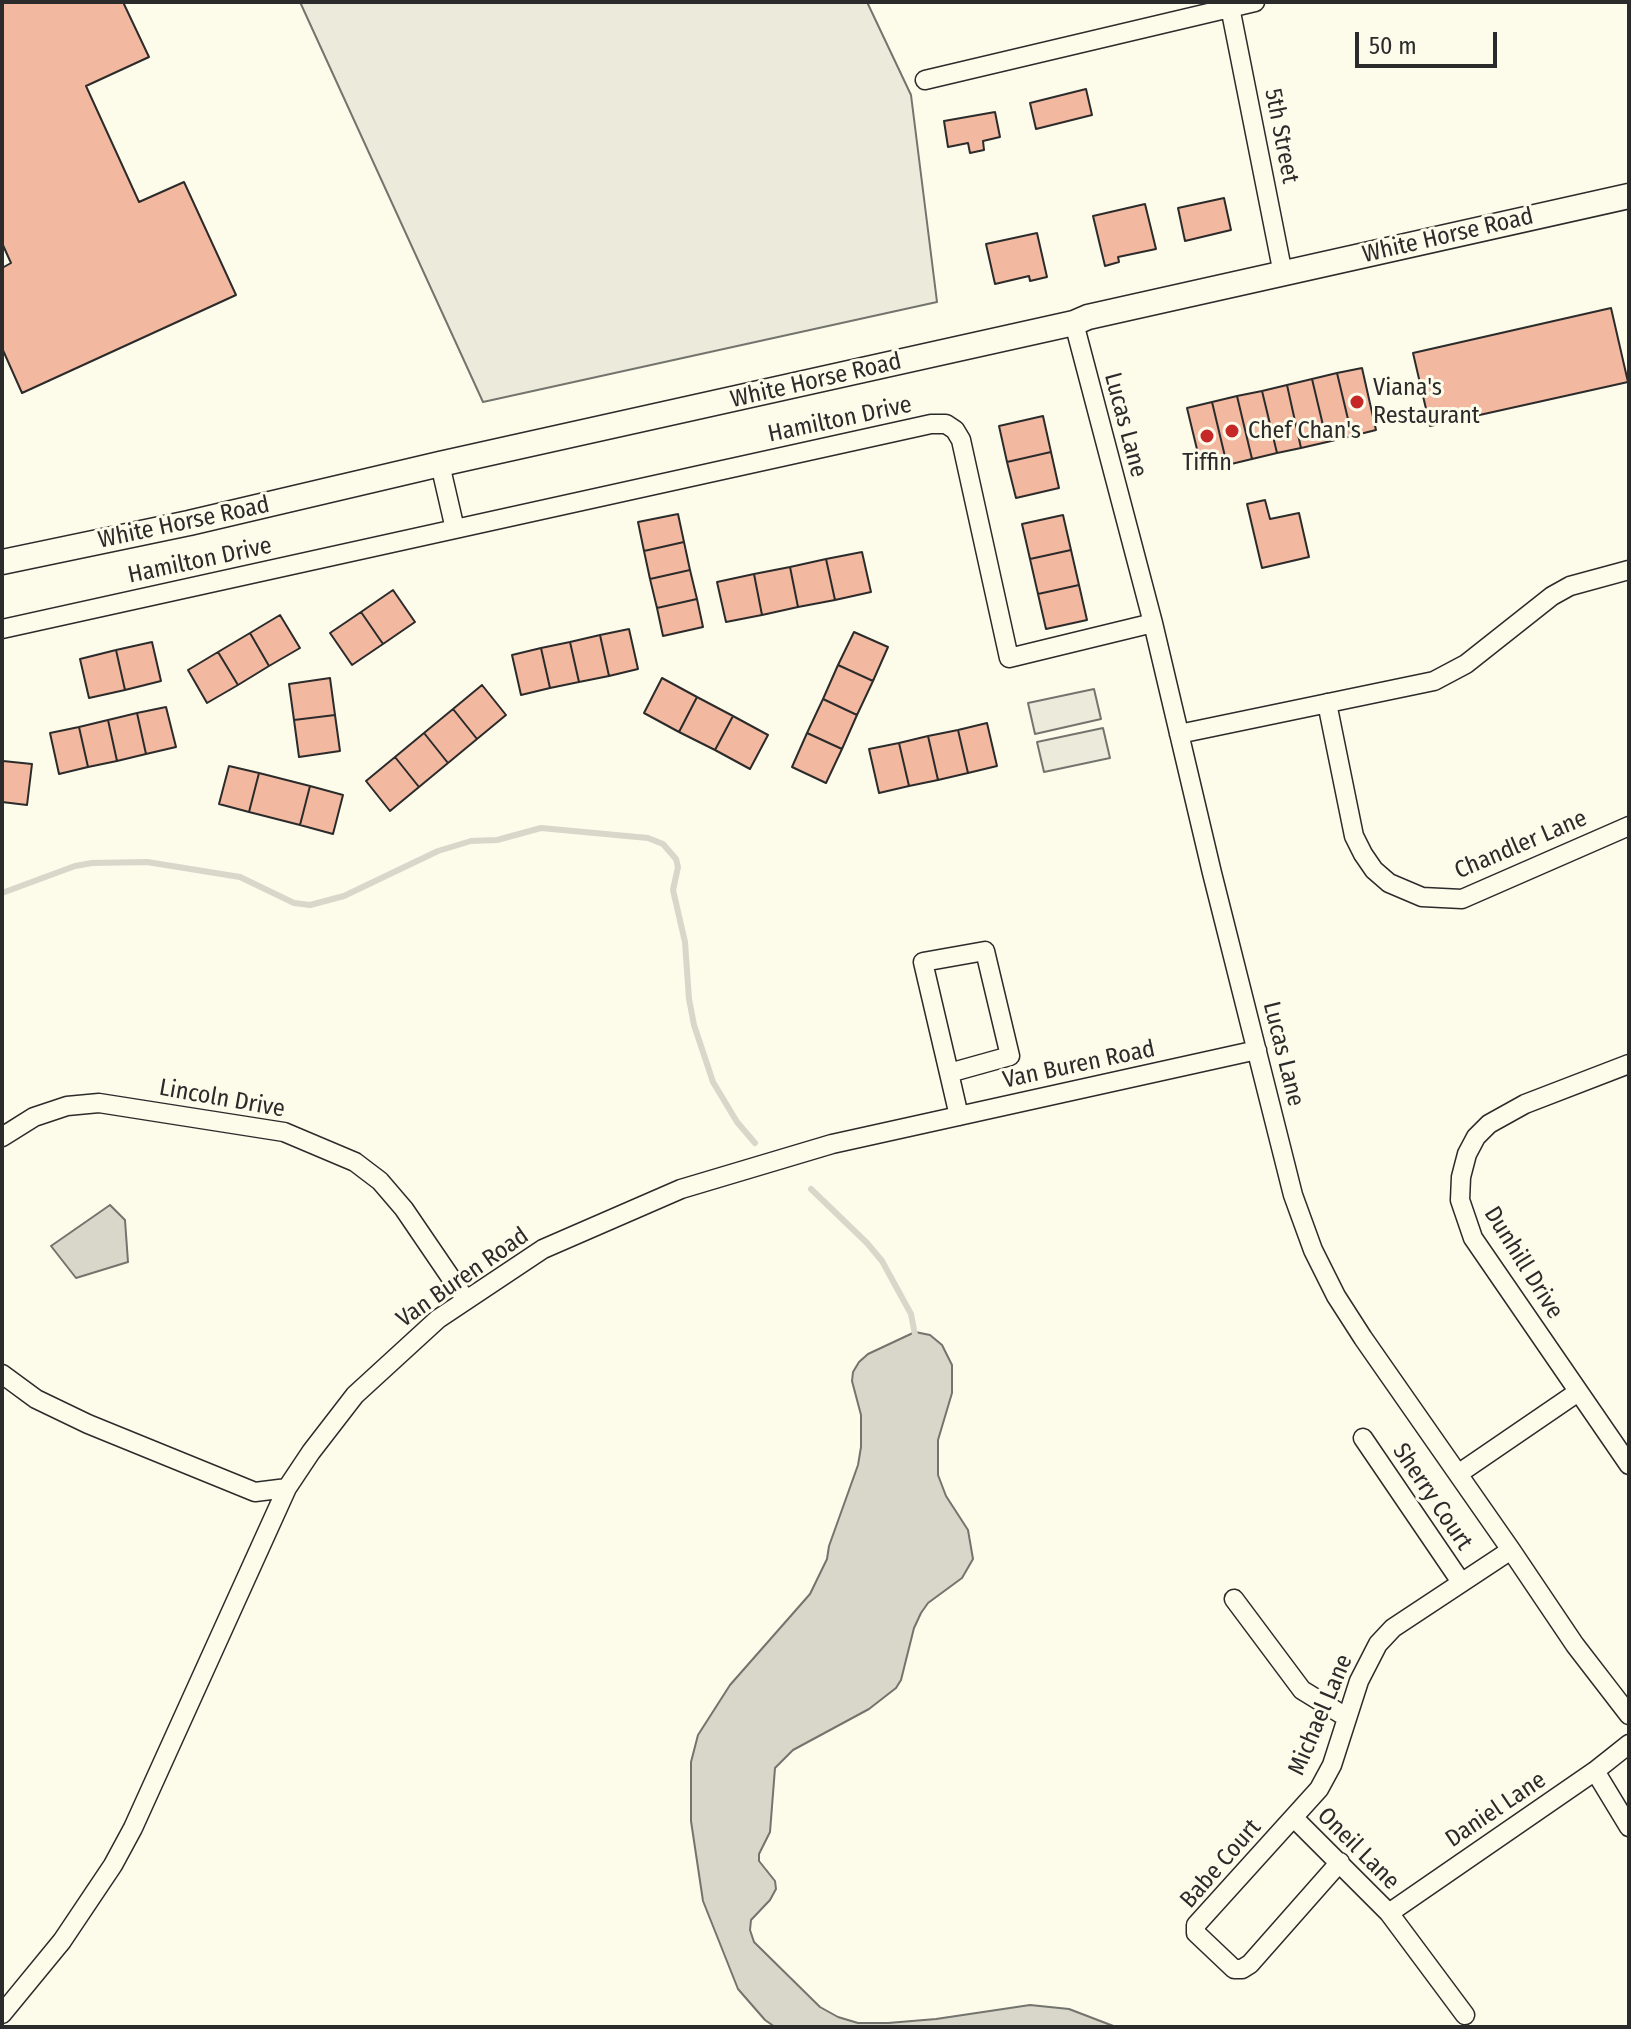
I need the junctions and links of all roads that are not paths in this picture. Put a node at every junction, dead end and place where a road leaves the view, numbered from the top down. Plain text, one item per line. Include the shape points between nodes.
1 (1255, 2) edge
2 (1230, 5) edge
3 (925, 80) dead end
4 (1629, 196) edge
5 (1283, 274) junction
6 (1074, 323) junction
7 (440, 464) junction
8 (455, 529) junction
9 (2, 562) edge
10 (1629, 570) edge
11 (1153, 623) junction
12 (2, 629) edge
13 (1327, 703) junction
14 (1179, 734) junction
15 (1629, 826) edge
16 (1257, 1050) junction
17 (1629, 1064) edge
18 (949, 1073) junction
19 (959, 1116) junction
20 (2, 1137) edge
21 (466, 1300) junction
22 (2, 1374) edge
23 (1578, 1392) junction
24 (1363, 1438) dead end
25 (1629, 1465) edge
26 (1458, 1474) junction
27 (287, 1488) junction
28 (1511, 1550) junction
29 (1461, 1582) junction
30 (1234, 1599) dead end
31 (1629, 1715) edge
32 (1346, 1717) junction
33 (1629, 1744) edge
34 (1595, 1771) junction
35 (1294, 1818) junction
36 (1629, 1827) edge
37 (1340, 1862) junction
38 (1389, 1913) junction
39 (2, 2014) edge
40 (1465, 2015) dead end

1 - 2 street
2 - 3 street
2 - 5 street, 5th Street
4 - 5 main road, White Horse Road
5 - 6 main road, White Horse Road
6 - 7 main road, White Horse Road
6 - 11 street, Lucas Lane
7 - 8 street
7 - 9 main road, White Horse Road
8 - 11 street, Hamilton Drive via 946,424 961,440 1009,658
8 - 12 street, Hamilton Drive
10 - 13 street via 1552,596 1448,675
11 - 14 street, Lucas Lane
13 - 14 street
13 - 15 street, Chandler Lane via 1354,836 1374,870 1422,897 1462,899
14 - 16 street, Lucas Lane
16 - 19 street, Van Buren Road
16 - 26 street, Lucas Lane via 1293,1195 1313,1250 1349,1317
17 - 23 street, Dunhill Drive via 1497,1119 1476,1137 1461,1177 1460,1200 1473,1238
18 - 18 street via 923,962 985,951 1010,1056
18 - 19 street
19 - 21 street, Van Buren Road via 832,1144 681,1189 543,1249
20 - 21 street, Lincoln Drive via 34,1117 99,1103 284,1132 355,1162 380,1181
21 - 27 street, Van Buren Road via 355,1395
22 - 27 street via 36,1399 88,1424 255,1492
23 - 25 street, Dunhill Drive
23 - 26 street
24 - 29 street, Sherry Court
26 - 28 street, Lucas Lane
27 - 39 street, Van Buren Road via 119,1853 62,1941
28 - 29 street, Michael Lane
28 - 31 street, Lucas Lane
29 - 32 street, Michael Lane via 1378,1644
30 - 32 street via 1302,1690
32 - 35 street, Michael Lane via 1332,1765
33 - 34 street, Daniel Lane
34 - 36 street
34 - 38 street, Daniel Lane
35 - 37 street, Oneil Lane
35 - 37 street, Babe Court via 1196,1925 1196,1933 1216,1953 1234,1969 1250,1964
37 - 38 street, Oneil Lane
38 - 40 street, Oneil Lane

